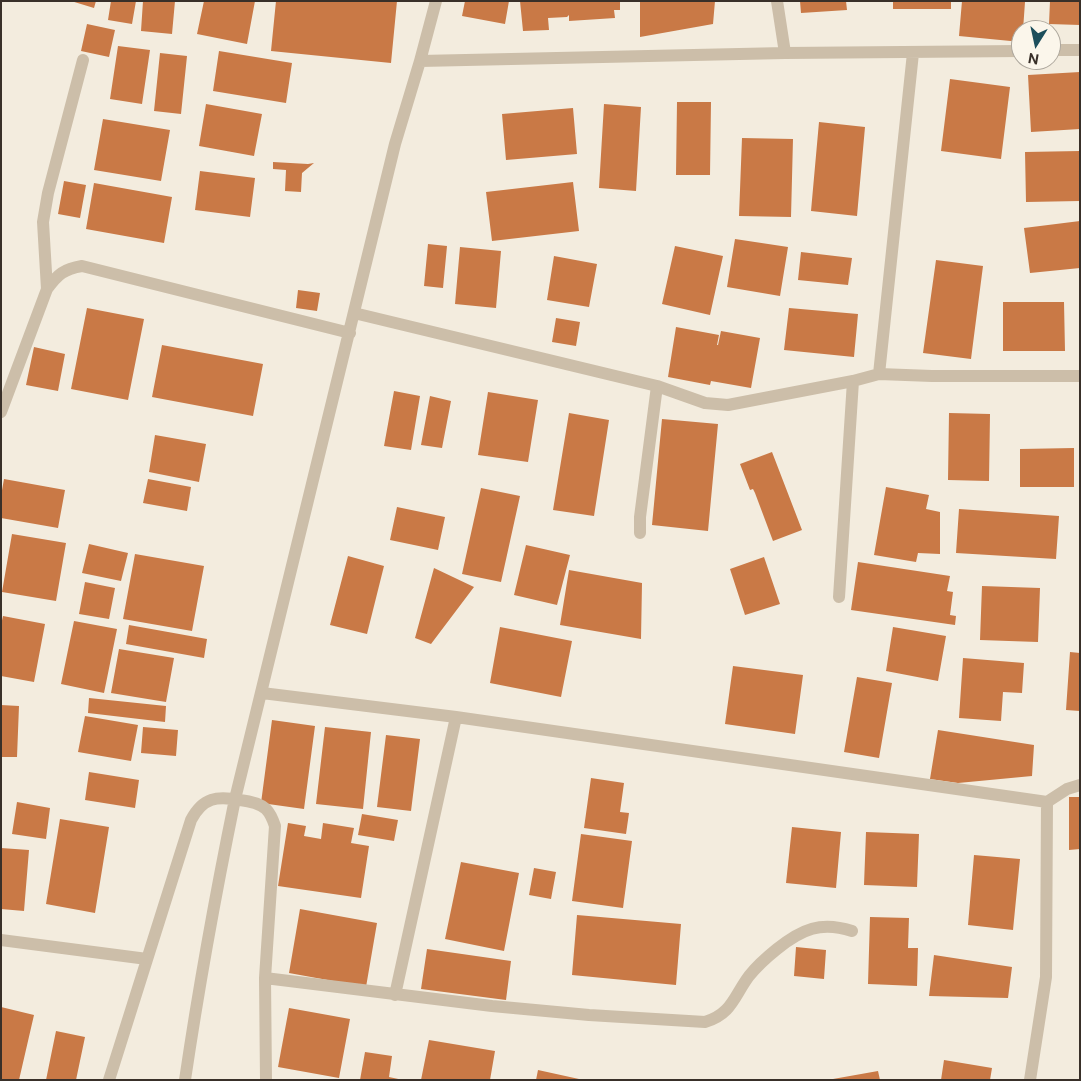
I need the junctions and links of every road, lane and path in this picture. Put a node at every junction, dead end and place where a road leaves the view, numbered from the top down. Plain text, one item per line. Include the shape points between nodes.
1 (436, 1) edge
2 (777, 1) edge
3 (1061, 50) edge
4 (1080, 50) edge
5 (1011, 51) edge
6 (786, 53) junction
7 (913, 53) junction
8 (83, 60) dead end
9 (420, 61) junction
10 (47, 289) junction
11 (354, 313) junction
12 (350, 332) junction
13 (879, 374) junction
14 (1080, 376) edge
15 (853, 381) junction
16 (657, 386) junction
17 (1, 412) edge
18 (640, 534) dead end
19 (839, 597) dead end
20 (262, 693) junction
21 (456, 717) junction
22 (1080, 784) edge
23 (236, 799) junction
24 (1047, 802) junction
25 (852, 931) dead end
26 (1, 940) edge
27 (147, 959) junction
28 (265, 978) junction
29 (395, 995) junction
30 (109, 1080) edge
31 (185, 1080) edge
32 (266, 1080) edge
33 (1030, 1080) edge

1 - 9 street
2 - 6 street
3 - 4 street
5 - 7 street
6 - 7 street
6 - 9 street
7 - 13 street
8 - 10 street via 43,222
9 - 11 street via 395,144
10 - 12 street via 56,276 82,266
10 - 17 street
11 - 12 street
11 - 16 street
12 - 20 street
13 - 14 street
13 - 15 street
15 - 16 street via 728,405 705,403
15 - 19 street
16 - 18 street
20 - 21 street
20 - 23 street
21 - 24 street
21 - 29 street
22 - 24 street
23 - 27 street via 209,800 195,812
23 - 28 street via 265,808 275,826
23 - 31 street via 213,908
24 - 33 street via 1046,977
25 - 29 street via 840,927 816,927 793,937 761,963 722,1015 705,1022 589,1015
26 - 27 street
27 - 30 street
28 - 29 street
28 - 32 street

